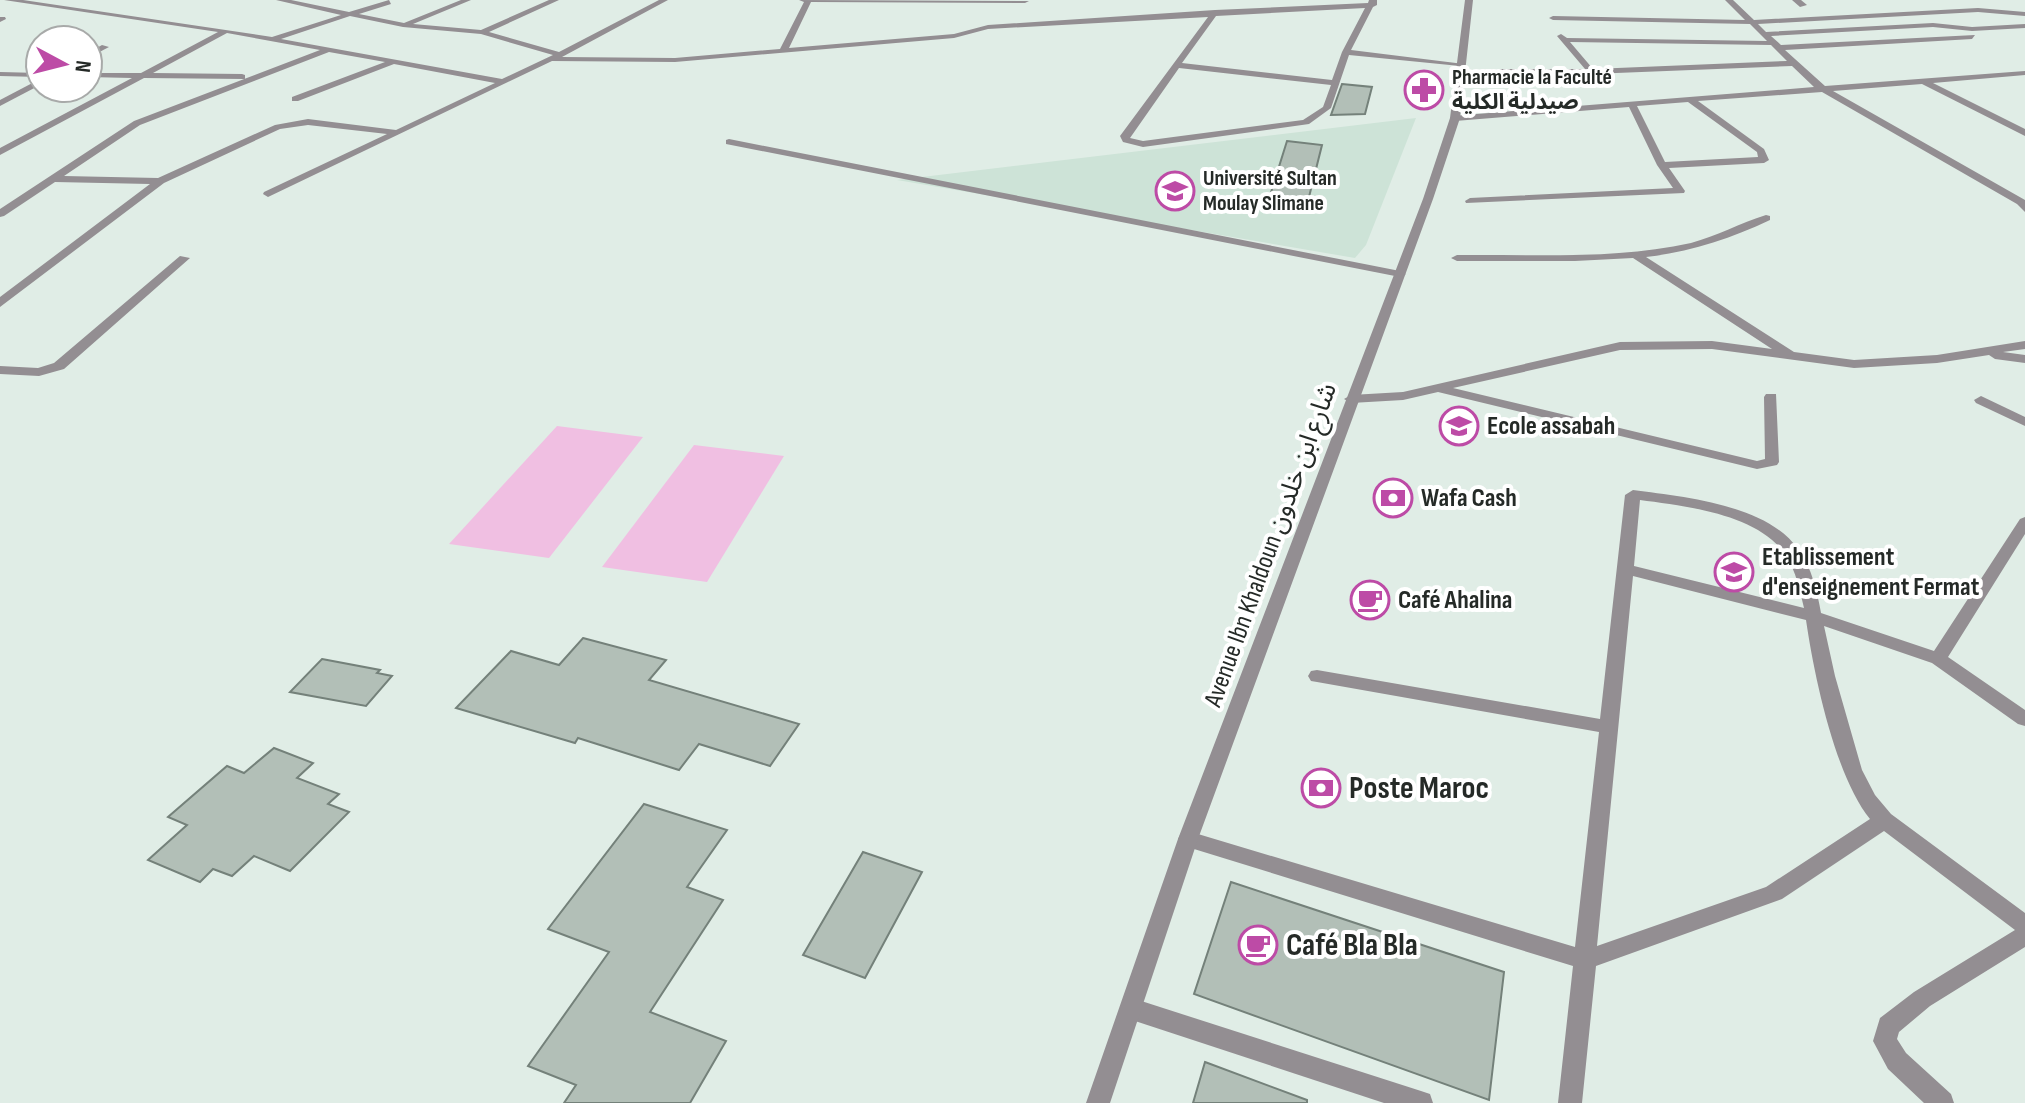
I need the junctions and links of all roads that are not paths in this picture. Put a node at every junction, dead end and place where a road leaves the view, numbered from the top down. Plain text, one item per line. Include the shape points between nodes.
1 (14, 0) edge
2 (280, 0) edge
3 (467, 0) edge
4 (555, 0) edge
5 (664, 0) edge
6 (806, 0) edge
7 (1469, 0) edge
8 (1729, 0) edge
9 (1025, 1) edge
10 (388, 2) dead end
11 (1373, 2) edge
12 (1215, 12) junction
13 (2025, 12) edge
14 (1625, 13) dead end
15 (348, 15) junction
16 (1553, 18) junction
17 (1752, 22) junction
18 (403, 25) junction
19 (1028, 25) junction
20 (2025, 26) edge
21 (226, 31) junction
22 (482, 32) junction
23 (1764, 34) junction
24 (1972, 37) dead end
25 (271, 39) junction
26 (1564, 40) junction
27 (1776, 45) junction
28 (330, 50) junction
29 (783, 51) junction
30 (1346, 52) junction
31 (554, 56) junction
32 (394, 62) junction
33 (1795, 63) junction
34 (1460, 64) junction
35 (1177, 65) junction
36 (1501, 71) dead end
37 (1591, 72) junction
38 (2025, 73) edge
39 (0, 74) edge
40 (24, 75) edge
41 (104, 75) edge
42 (137, 76) junction
43 (251, 77) junction
44 (500, 81) junction
45 (1924, 81) junction
46 (1335, 83) junction
47 (1823, 89) junction
48 (24, 90) edge
49 (295, 99) dead end
50 (1689, 99) junction
51 (0, 103) edge
52 (1631, 103) junction
53 (1455, 118) junction
54 (394, 132) junction
55 (2025, 133) edge
56 (729, 142) dead end
57 (0, 152) edge
58 (1662, 165) junction
59 (56, 179) junction
60 (160, 181) junction
61 (268, 194) dead end
62 (1470, 201) dead end
63 (2024, 205) edge
64 (0, 214) edge
65 (1766, 218) dead end
66 (1634, 254) junction
67 (184, 258) dead end
68 (1457, 258) dead end
69 (1400, 274) junction
70 (0, 303) edge
71 (2025, 345) edge
72 (1978, 353) junction
73 (1796, 358) junction
74 (2025, 359) edge
75 (0, 370) edge
76 (1437, 389) junction
77 (1771, 397) dead end
78 (1351, 399) junction
79 (1981, 400) dead end
80 (2025, 422) edge
81 (2025, 522) edge
82 (1625, 569) junction
83 (1815, 617) junction
84 (1938, 659) junction
85 (1317, 676) dead end
86 (2025, 719) edge
87 (1609, 727) junction
88 (1884, 820) junction
89 (1188, 839) junction
90 (2025, 925) edge
91 (2025, 935) edge
92 (1585, 960) junction
93 (1132, 1009) junction
94 (1098, 1103) edge
95 (1421, 1103) edge
96 (1570, 1103) edge
97 (1942, 1103) edge

1 - 21 street
2 - 15 street
3 - 18 street
4 - 22 street
5 - 31 street
6 - 9 street
6 - 29 street
7 - 34 street, Avenue Ibn Khaldoun شارع ابن خلدون
8 - 17 street
9 - 19 street
10 - 15 street
11 - 12 street
11 - 30 street
12 - 19 street
12 - 35 street
13 - 17 street
14 - 16 street via 1548,12
15 - 18 street
15 - 25 street
16 - 17 street
16 - 26 street
17 - 23 street
18 - 22 street
19 - 29 street
20 - 23 street
21 - 25 street
21 - 42 street
22 - 31 street
23 - 27 street
24 - 27 street
25 - 28 street
26 - 27 street
26 - 37 street
27 - 33 street
28 - 32 street
28 - 43 street
29 - 31 street via 675,60
30 - 34 street
30 - 46 street
31 - 44 street
32 - 44 street
32 - 49 street
33 - 37 street
33 - 47 street
34 - 53 street, Avenue Ibn Khaldoun شارع ابن خلدون
35 - 46 street
35 - 46 street via 1125,136 1128,142 1297,125 1327,108
36 - 37 street
38 - 45 street
39 - 40 street
41 - 42 street
42 - 43 street
42 - 57 street
43 - 59 street via 137,123
44 - 54 street
45 - 47 street
45 - 55 street
47 - 50 street
47 - 63 street
48 - 51 street
50 - 52 street
50 - 58 street via 1766,157
52 - 53 street
52 - 58 street
53 - 69 street, Avenue Ibn Khaldoun شارع ابن خلدون
54 - 60 street via 294,122
54 - 61 street
56 - 69 street
58 - 62 street via 1680,191
59 - 60 street
59 - 64 street
60 - 70 street
65 - 66 street via 1693,247
66 - 68 street
66 - 73 street
67 - 75 street via 59,366 39,372
69 - 78 street, Avenue Ibn Khaldoun شارع ابن خلدون
71 - 72 street
72 - 73 street via 1854,364
72 - 74 street
73 - 76 street via 1712,345 1620,346
76 - 77 street via 1757,465 1772,462
76 - 78 street
78 - 89 street, Avenue Ibn Khaldoun شارع ابن خلدون
79 - 80 street
81 - 84 street
82 - 83 street
82 - 83 street via 1633,495 1703,507 1740,517 1783,541 1795,556
82 - 87 street
83 - 84 street
83 - 88 street via 1854,778 1864,800
84 - 86 street
85 - 87 street
87 - 92 street
88 - 90 street
88 - 92 street via 1774,893
89 - 92 street
89 - 93 street, Avenue Ibn Khaldoun شارع ابن خلدون
91 - 97 street via 1888,1026 1885,1041 1897,1061
92 - 96 street
93 - 94 street, Avenue Ibn Khaldoun شارع ابن خلدون
93 - 95 street

